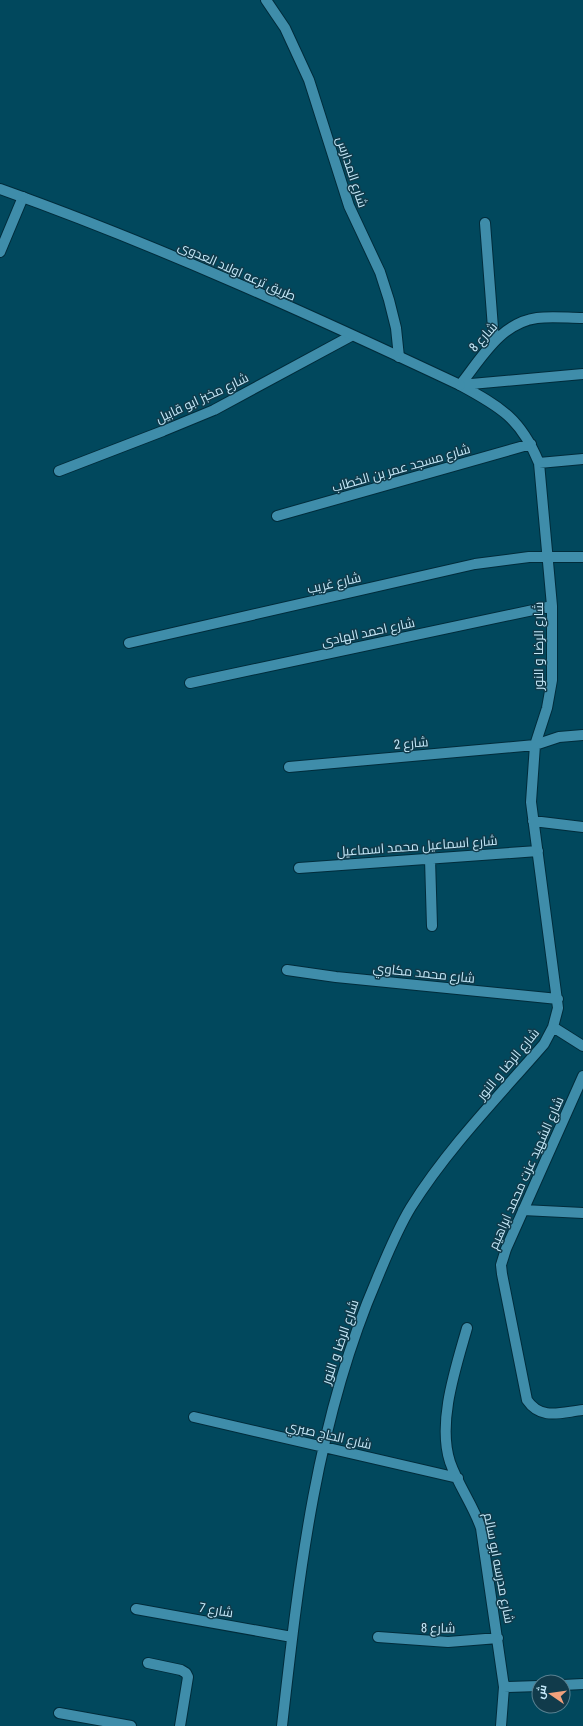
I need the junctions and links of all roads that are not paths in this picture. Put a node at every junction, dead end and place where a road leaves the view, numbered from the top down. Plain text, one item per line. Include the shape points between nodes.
1 (266, 0) edge
2 (0, 189) edge
3 (23, 198) junction
4 (485, 223) dead end
5 (0, 252) edge
6 (583, 318) edge
7 (351, 336) junction
8 (494, 341) junction
9 (399, 357) junction
10 (583, 374) edge
11 (460, 385) junction
12 (531, 444) junction
13 (583, 459) edge
14 (539, 463) junction
15 (59, 471) dead end
16 (277, 516) dead end
17 (547, 556) junction
18 (583, 557) edge
19 (552, 606) junction
20 (129, 643) dead end
21 (190, 683) dead end
22 (583, 735) edge
23 (535, 745) junction
24 (288, 767) dead end
25 (533, 821) junction
26 (583, 827) edge
27 (538, 851) junction
28 (430, 859) junction
29 (299, 868) dead end
30 (432, 926) dead end
31 (287, 970) dead end
32 (558, 999) junction
33 (553, 1027) junction
34 (583, 1046) edge
35 (583, 1076) edge
36 (523, 1210) junction
37 (583, 1213) edge
38 (467, 1328) dead end
39 (583, 1410) edge
40 (194, 1417) dead end
41 (324, 1447) junction
42 (458, 1478) junction
43 (136, 1609) dead end
44 (292, 1637) junction
45 (378, 1637) dead end
46 (498, 1638) junction
47 (148, 1664) dead end
48 (583, 1684) edge
49 (571, 1685) edge
50 (531, 1686) edge
51 (504, 1687) junction
52 (59, 1713) dead end
53 (131, 1726) edge
54 (180, 1726) edge
55 (282, 1726) edge
56 (501, 1726) edge

1 - 9 street, شارع المدارس via 285,28 310,80 349,206 380,272 389,300 396,328
2 - 3 street, طريق ترعه اولاد العدوى
3 - 5 street
3 - 7 street, طريق ترعه اولاد العدوى via 156,249
4 - 8 street
6 - 8 street, شارع 8 via 537,318 524,321 511,327
7 - 9 street, طريق ترعه اولاد العدوى
7 - 15 street, شارع مخبز ابو قابيل via 214,410
8 - 11 street, شارع 8
9 - 11 street, طريق ترعه اولاد العدوى
10 - 11 street
11 - 12 street, شارع الرضا و النور via 501,409
12 - 14 street, شارع الرضا و النور
12 - 16 street, شارع مسجد عمر بن الخطاب
13 - 14 street
14 - 17 street, شارع الرضا و النور
17 - 18 street, شارع غريب
17 - 19 street, شارع الرضا و النور
17 - 20 street, شارع غريب via 458,568
19 - 21 street, شارع احمد الهادى
19 - 23 street, شارع الرضا و النور via 551,694
22 - 23 street, شارع 2 via 558,737
23 - 24 street, شارع 2
23 - 25 street, شارع الرضا و النور via 531,783
25 - 26 street
25 - 27 street, شارع الرضا و النور
27 - 28 street, شارع اسماعيل محمد اسماعيل
27 - 32 street, شارع الرضا و النور
28 - 29 street, شارع اسماعيل محمد اسماعيل
28 - 30 street
31 - 32 street, شارع محمد مكاوي
32 - 33 street, شارع الرضا و النور
33 - 34 street
33 - 41 street, شارع الرضا و النور via 544,1044 439,1166 410,1209 386,1258 352,1342
35 - 36 street, شارع الشهيد عزت محمد ابراهيم
36 - 37 street
36 - 39 street, شارع الشهيد عزت محمد ابراهيم via 501,1265 527,1400 532,1409 541,1414
38 - 42 street, شارع مدرسه ابو سالم via 445,1425 450,1463
40 - 41 street, شارع الحاج صبري
41 - 42 street, شارع الحاج صبري
41 - 44 street, شارع الرضا و النور via 304,1548
42 - 46 street, شارع مدرسه ابو سالم via 475,1510 481,1528
43 - 44 street, شارع 7
44 - 55 street, شارع الرضا و النور
45 - 46 street, شارع 8 via 448,1642
46 - 51 street, شارع مدرسه ابو سالم
47 - 54 street via 186,1672 188,1682
48 - 49 street
50 - 51 street
51 - 56 street, شارع مدرسه ابو سالم
52 - 53 street

